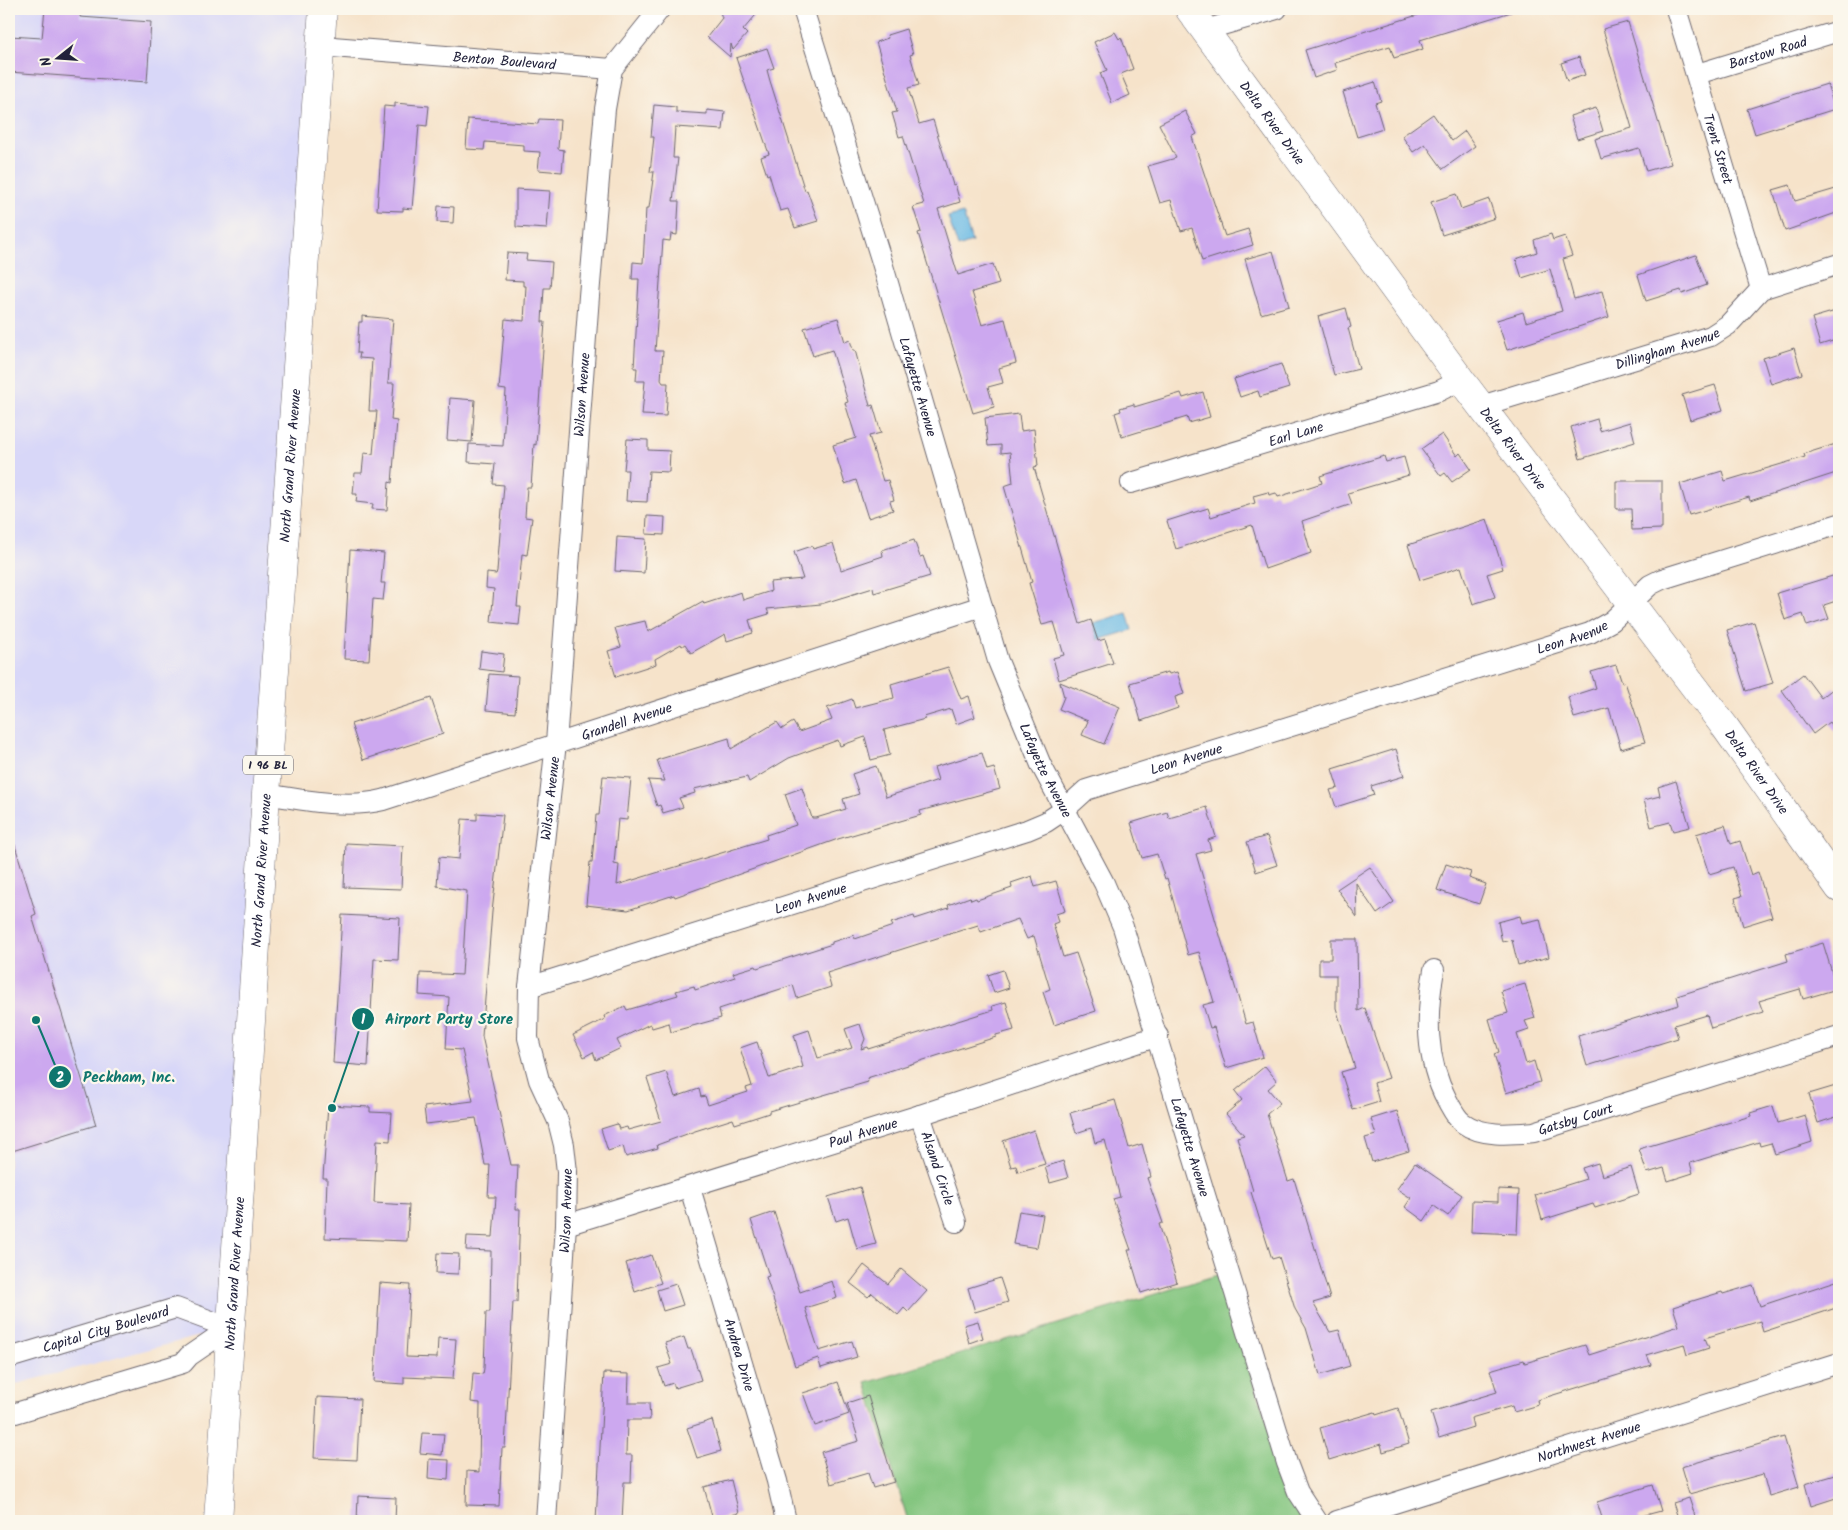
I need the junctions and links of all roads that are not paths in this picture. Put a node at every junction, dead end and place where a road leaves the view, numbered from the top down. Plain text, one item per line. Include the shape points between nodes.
1 (323, 9) edge
2 (660, 9) edge
3 (803, 9) edge
4 (1189, 9) edge
5 (1277, 9) edge
6 (1676, 9) edge
7 (1205, 30) junction
8 (1839, 31) edge
9 (320, 46) junction
10 (612, 69) junction
11 (1697, 74) junction
12 (1839, 264) edge
13 (1761, 289) junction
14 (1461, 380) junction
15 (1480, 406) junction
16 (1131, 483) dead end
17 (1839, 524) edge
18 (1630, 603) junction
19 (982, 606) junction
20 (556, 743) junction
21 (266, 794) junction
22 (1064, 810) junction
23 (1839, 888) edge
24 (1434, 970) dead end
25 (529, 986) junction
26 (1158, 1036) junction
27 (1839, 1036) edge
28 (920, 1115) junction
29 (690, 1188) junction
30 (956, 1222) dead end
31 (566, 1225) junction
32 (230, 1328) junction
33 (9, 1358) edge
34 (1839, 1363) edge
35 (9, 1415) edge
36 (218, 1521) edge
37 (546, 1521) edge
38 (786, 1521) edge
39 (1317, 1521) edge
40 (1337, 1521) edge

1 - 9 main road, North Grand River Avenue / I 96 BL
2 - 10 street
3 - 19 street, Lafayette Avenue via 881,259
4 - 7 main road, Delta River Drive
5 - 7 street
6 - 11 street, Trent Street
7 - 14 main road, Delta River Drive
8 - 11 street, Barstow Road
9 - 10 street, Benton Boulevard
9 - 21 main road, North Grand River Avenue / I 96 BL
10 - 20 street, Wilson Avenue via 605,109 588,296
11 - 13 street, Trent Street
12 - 13 street, Dillingham Avenue
13 - 15 street, Dillingham Avenue via 1728,325 1711,336
14 - 15 main road, Delta River Drive
14 - 16 street, Earl Lane via 1439,391
15 - 18 main road, Delta River Drive
17 - 18 street, Leon Avenue via 1662,579
18 - 22 street, Leon Avenue via 1612,621 1590,633 1086,790
18 - 23 main road, Delta River Drive via 1725,727
19 - 20 street, Grandell Avenue
19 - 22 street, Lafayette Avenue via 998,661 1023,726
20 - 21 street, Grandell Avenue via 365,804 300,800
20 - 25 street, Wilson Avenue
21 - 32 main road, North Grand River Avenue / I 96 BL
22 - 25 street, Leon Avenue via 1027,830
22 - 26 street, Lafayette Avenue via 1104,883 1123,927
24 - 27 street, Gatsby Court via 1428,1026 1430,1051 1443,1092 1463,1122 1502,1135 1534,1132
25 - 31 street, Wilson Avenue via 528,1038 538,1080 558,1121 564,1145
26 - 28 street, Paul Avenue
26 - 39 street, Lafayette Avenue via 1287,1463 1298,1492
28 - 29 street, Paul Avenue
28 - 30 street, Alsand Circle
29 - 31 street, Paul Avenue
29 - 38 street, Andrea Drive
31 - 37 street, Wilson Avenue
32 - 33 street, Capital City Boulevard via 176,1308
32 - 35 street via 183,1363
32 - 36 main road, North Grand River Avenue / I 96 BL
34 - 40 street, Northwest Avenue

